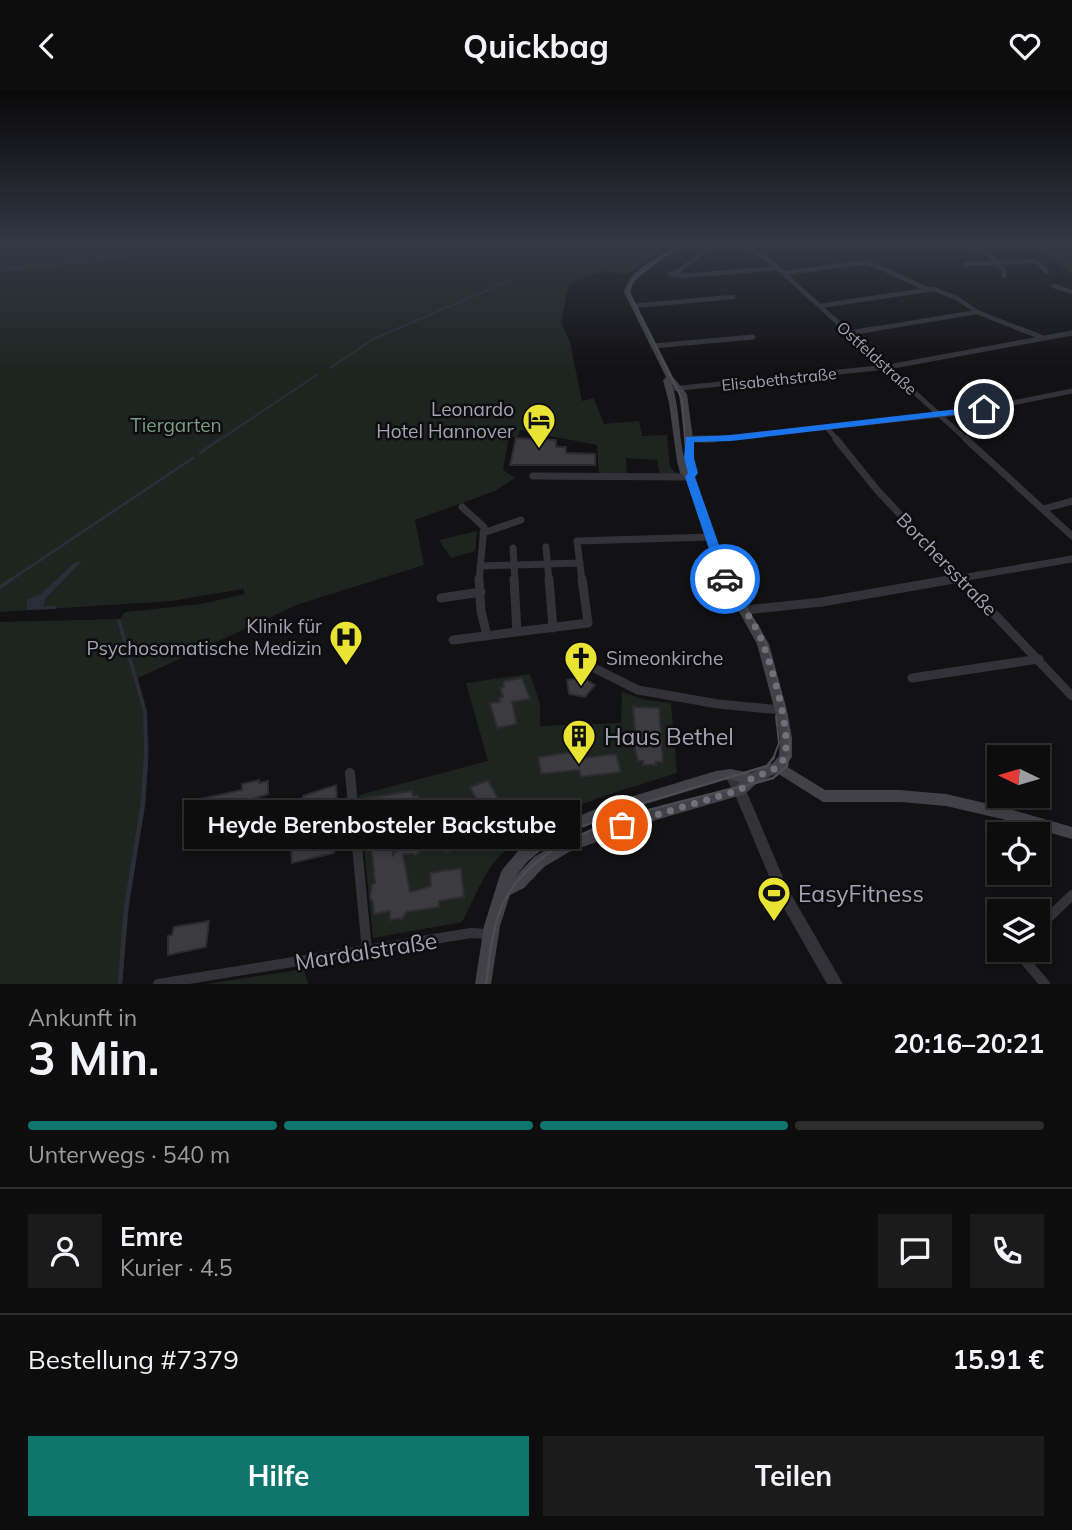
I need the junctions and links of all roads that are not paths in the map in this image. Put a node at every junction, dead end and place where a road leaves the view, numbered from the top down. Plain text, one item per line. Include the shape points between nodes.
1 (629, 286) edge
2 (798, 286) edge
3 (919, 286) edge
4 (1054, 286) dead end
5 (927, 289) junction
6 (1072, 292) edge
7 (733, 297) dead end
8 (633, 306) junction
9 (820, 306) junction
10 (978, 312) junction
11 (850, 333) junction
12 (1072, 333) edge
13 (753, 337) dead end
14 (1044, 338) junction
15 (653, 346) junction
16 (888, 367) junction
17 (675, 389) junction
18 (1072, 391) edge
19 (940, 415) junction
20 (827, 428) junction
21 (689, 439) junction
22 (533, 476) dead end
23 (690, 477) junction
24 (1072, 501) edge
25 (462, 507) dead end
26 (1042, 509) junction
27 (521, 520) dead end
28 (483, 533) junction
29 (1072, 536) edge
30 (710, 537) junction
31 (546, 547) dead end
32 (513, 548) dead end
33 (1072, 559) edge
34 (580, 563) junction
35 (547, 564) junction
36 (513, 565) junction
37 (481, 566) junction
38 (962, 578) junction
39 (481, 592) junction
40 (441, 599) dead end
41 (745, 610) junction
42 (553, 628) junction
43 (516, 632) junction
44 (487, 635) junction
45 (453, 640) dead end
46 (1039, 659) junction
47 (592, 667) dead end
48 (912, 678) dead end
49 (1072, 696) edge
50 (780, 710) junction
51 (778, 767) junction
52 (351, 773) dead end
53 (730, 774) junction
54 (752, 779) junction
55 (740, 790) junction
56 (1072, 833) edge
57 (506, 889) junction
58 (1072, 895) edge
59 (1050, 916) edge
60 (490, 934) junction
61 (367, 951) junction
62 (1026, 962) edge
63 (158, 984) edge
64 (483, 984) edge
65 (835, 984) edge
66 (1045, 984) edge

1 - 8 main road
2 - 9 street, Ostfeldstraße
3 - 5 street
4 - 6 street
5 - 9 street
5 - 10 street via 940,290
7 - 8 street
8 - 15 main road
9 - 11 street, Ostfeldstraße
10 - 11 street
10 - 14 street
11 - 16 street, Ostfeldstraße
12 - 14 street, Elisabethstraße
13 - 15 street
14 - 16 street, Elisabethstraße
15 - 17 main road
16 - 17 street, Elisabethstraße
16 - 19 street, Ostfeldstraße
17 - 21 main road via 687,410
17 - 23 main road via 680,461
18 - 19 street
19 - 20 street
19 - 26 street, Ostfeldstraße
20 - 21 street
20 - 38 street, Borchersstraße via 877,490
21 - 23 main road
22 - 23 street
23 - 30 main road
24 - 26 street
25 - 28 street via 484,527
26 - 29 street, Ostfeldstraße
27 - 28 street
28 - 37 street
30 - 34 street via 577,541
30 - 41 main road via 724,576
31 - 35 street
32 - 36 street
33 - 38 street
34 - 35 street
34 - 42 street via 588,623
35 - 36 street
35 - 42 street
36 - 37 street
36 - 43 street
37 - 39 street
38 - 41 street
38 - 46 street, Borchersstraße
39 - 40 street
39 - 44 street
41 - 50 main road via 763,644
42 - 43 street
43 - 44 street
44 - 45 street
46 - 48 street
46 - 49 street, Borchersstraße
47 - 50 street via 638,690
50 - 51 main road via 786,751
51 - 54 main road
51 - 56 main road via 823,796 946,800
52 - 61 street
53 - 54 main road
53 - 55 street
53 - 57 main road via 670,789 558,831 515,865 507,875
54 - 55 main road
55 - 57 main road via 565,846
55 - 65 street via 783,893
57 - 60 main road
58 - 59 street
60 - 61 street, Mardalstraße via 471,933
60 - 64 main road
61 - 63 street, Mardalstraße
62 - 66 street

